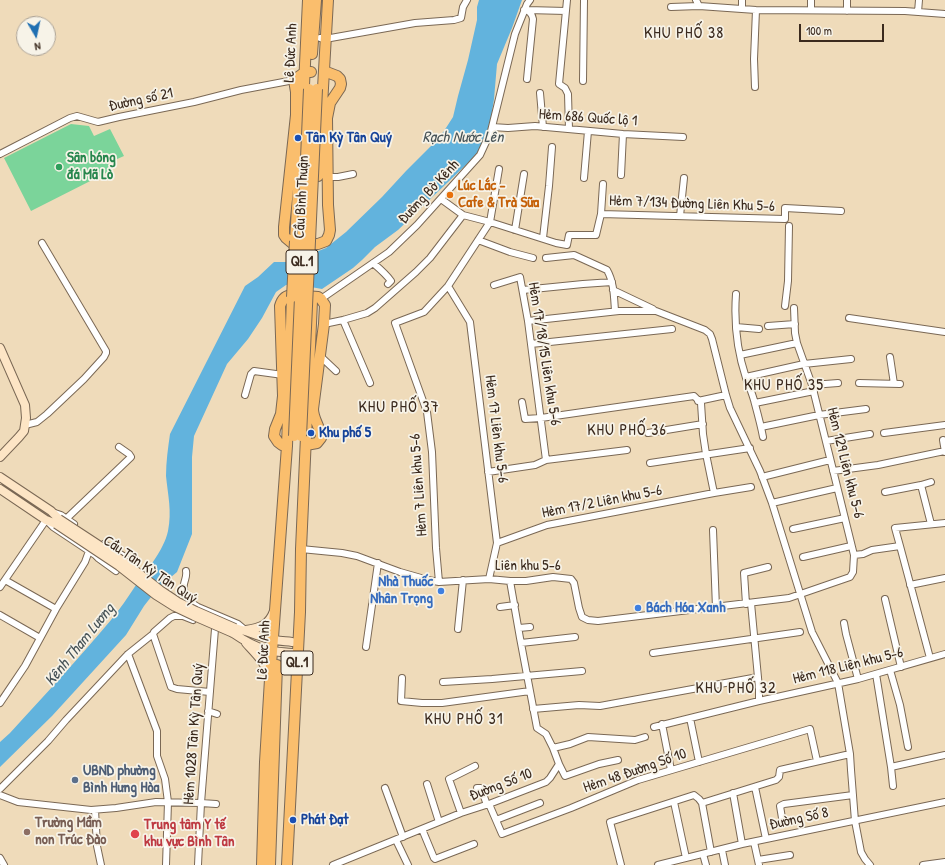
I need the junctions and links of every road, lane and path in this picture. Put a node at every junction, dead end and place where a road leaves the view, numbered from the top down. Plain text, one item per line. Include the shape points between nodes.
1 (308, 0) edge
2 (316, 0) edge
3 (322, 0) edge
4 (328, 0) edge
5 (462, 0) edge
6 (467, 0) edge
7 (530, 0) edge
8 (567, 0) edge
9 (584, 0) edge
10 (742, 0) edge
11 (811, 0) edge
12 (847, 0) edge
13 (919, 0) edge
14 (697, 3) edge
15 (463, 7) junction
16 (671, 7) dead end
17 (742, 9) junction
18 (526, 10) junction
19 (756, 10) junction
20 (811, 10) junction
21 (847, 11) junction
22 (566, 12) junction
23 (918, 12) junction
24 (945, 14) edge
25 (323, 39) junction
26 (324, 71) junction
27 (308, 72) junction
28 (527, 79) dead end
29 (294, 80) junction
30 (583, 81) dead end
31 (755, 87) dead end
32 (313, 89) junction
33 (540, 93) dead end
34 (303, 107) joint
35 (492, 127) junction
36 (543, 127) junction
37 (569, 129) junction
38 (588, 131) junction
39 (623, 134) junction
40 (683, 137) dead end
41 (552, 147) dead end
42 (0, 154) edge
43 (498, 169) dead end
44 (353, 174) dead end
45 (524, 174) dead end
46 (621, 175) dead end
47 (328, 177) junction
48 (584, 178) dead end
49 (684, 178) dead end
50 (603, 184) dead end
51 (441, 199) junction
52 (840, 211) dead end
53 (601, 214) junction
54 (463, 215) junction
55 (680, 216) junction
56 (490, 222) junction
57 (789, 226) dead end
58 (515, 230) junction
59 (543, 238) junction
60 (478, 240) junction
61 (42, 243) dead end
62 (567, 245) junction
63 (574, 255) junction
64 (533, 258) dead end
65 (546, 258) dead end
66 (373, 263) junction
67 (612, 282) junction
68 (388, 284) dead end
69 (494, 285) dead end
70 (448, 286) junction
71 (523, 290) junction
72 (613, 290) junction
73 (736, 294) dead end
74 (322, 299) junction
75 (785, 306) dead end
76 (794, 308) dead end
77 (615, 311) junction
78 (656, 311) junction
79 (849, 318) dead end
80 (344, 320) junction
81 (528, 321) junction
82 (324, 324) junction
83 (795, 324) junction
84 (768, 326) dead end
85 (736, 327) junction
86 (672, 329) dead end
87 (759, 329) dead end
88 (945, 332) edge
89 (797, 343) junction
90 (531, 344) junction
91 (0, 348) edge
92 (319, 355) junction
93 (740, 355) junction
94 (890, 357) dead end
95 (851, 359) dead end
96 (804, 364) junction
97 (336, 371) dead end
98 (282, 375) junction
99 (746, 377) junction
100 (370, 383) dead end
101 (838, 383) dead end
102 (859, 383) dead end
103 (813, 388) junction
104 (245, 395) dead end
105 (726, 395) junction
106 (696, 398) junction
107 (522, 402) dead end
108 (755, 403) junction
109 (866, 409) dead end
110 (820, 415) junction
111 (541, 418) junction
112 (703, 424) junction
113 (25, 425) junction
114 (945, 425) edge
115 (761, 427) junction
116 (648, 433) dead end
117 (884, 433) dead end
118 (870, 434) dead end
119 (763, 437) dead end
120 (300, 439) junction
121 (943, 440) dead end
122 (826, 441) junction
123 (287, 446) junction
124 (119, 447) dead end
125 (750, 448) junction
126 (627, 450) dead end
127 (945, 452) edge
128 (706, 454) junction
129 (0, 457) edge
130 (546, 460) junction
131 (830, 460) junction
132 (650, 463) dead end
133 (833, 471) junction
134 (488, 472) junction
135 (0, 477) edge
136 (762, 477) junction
137 (931, 482) dead end
138 (921, 485) junction
139 (751, 487) dead end
140 (837, 488) junction
141 (0, 489) edge
142 (885, 492) dead end
143 (714, 493) junction
144 (772, 503) junction
145 (845, 518) junction
146 (46, 520) junction
147 (60, 520) junction
148 (945, 523) edge
149 (931, 524) junction
150 (793, 529) dead end
151 (713, 530) dead end
152 (497, 543) junction
153 (852, 546) junction
154 (900, 546) junction
155 (299, 548) junction
156 (90, 551) junction
157 (854, 555) junction
158 (803, 557) dead end
159 (378, 563) junction
160 (768, 567) dead end
161 (186, 571) dead end
162 (945, 578) edge
163 (489, 579) junction
164 (5, 580) junction
165 (463, 580) junction
166 (510, 581) junction
167 (439, 582) junction
168 (910, 585) junction
169 (0, 587) edge
170 (800, 595) junction
171 (885, 599) dead end
172 (278, 602) junction
173 (748, 604) junction
174 (515, 605) junction
175 (500, 607) dead end
176 (716, 608) junction
177 (56, 609) junction
178 (0, 615) edge
179 (844, 623) dead end
180 (530, 627) dead end
181 (519, 628) junction
182 (214, 629) junction
183 (458, 629) dead end
184 (246, 630) junction
185 (234, 631) junction
186 (800, 632) dead end
187 (154, 633) junction
188 (575, 637) dead end
189 (40, 638) junction
190 (241, 639) junction
191 (754, 639) junction
192 (276, 640) junction
193 (292, 642) junction
194 (521, 643) junction
195 (366, 646) dead end
196 (275, 652) junction
197 (292, 653) junction
198 (653, 653) dead end
199 (128, 654) junction
200 (945, 654) edge
201 (930, 658) junction
202 (901, 667) junction
203 (890, 670) junction
204 (582, 671) dead end
205 (876, 674) junction
206 (528, 676) junction
207 (758, 677) junction
208 (402, 678) dead end
209 (270, 679) junction
210 (858, 679) junction
211 (443, 682) dead end
212 (838, 683) junction
213 (530, 691) junction
214 (210, 692) junction
215 (759, 701) junction
216 (0, 703) edge
217 (533, 709) junction
218 (208, 712) junction
219 (217, 714) dead end
220 (690, 718) junction
221 (662, 724) junction
222 (654, 727) dead end
223 (645, 737) dead end
224 (908, 747) dead end
225 (553, 748) junction
226 (850, 754) junction
227 (945, 755) edge
228 (618, 760) dead end
229 (817, 761) junction
230 (699, 762) junction
231 (559, 764) junction
232 (475, 766) dead end
233 (891, 767) junction
234 (671, 770) junction
235 (269, 782) junction
236 (427, 784) dead end
237 (755, 786) junction
238 (893, 786) dead end
239 (385, 788) dead end
240 (477, 788) dead end
241 (0, 789) edge
242 (733, 793) junction
243 (0, 795) edge
244 (852, 795) junction
245 (168, 802) junction
246 (674, 802) junction
247 (945, 802) edge
248 (201, 803) junction
249 (540, 803) dead end
250 (702, 803) junction
251 (216, 804) dead end
252 (488, 804) junction
253 (95, 810) junction
254 (462, 814) junction
255 (782, 818) dead end
256 (496, 820) junction
257 (855, 821) junction
258 (439, 822) junction
259 (422, 829) junction
260 (403, 837) junction
261 (766, 839) junction
262 (396, 840) junction
263 (754, 842) junction
264 (474, 844) dead end
265 (742, 844) junction
266 (722, 850) junction
267 (711, 852) junction
268 (703, 854) junction
269 (790, 856) dead end
270 (0, 858) edge
271 (686, 858) junction
272 (945, 862) edge
273 (759, 863) edge
274 (668, 864) edge
275 (4, 865) edge
276 (101, 865) edge
277 (166, 865) edge
278 (198, 865) edge
279 (262, 865) edge
280 (270, 865) edge
281 (281, 865) edge
282 (287, 865) edge
283 (333, 865) edge
284 (408, 865) edge
285 (621, 865) edge
286 (658, 865) edge
287 (706, 865) edge
288 (725, 865) edge
289 (870, 865) edge
290 (923, 865) edge

1 - 27 highway, Lê Đức Anh / QL.1
2 - 27 highway, Lê Đức Anh / QL.1
3 - 25 highway, Lê Đức Anh / QL.1
4 - 25 highway, Lê Đức Anh / QL.1
5 - 15 street
6 - 15 street
7 - 18 street, Đường Bờ Kênh via 526,4
8 - 22 street
9 - 30 street
10 - 17 street
11 - 20 street
12 - 21 street
13 - 23 street
14 - 16 street
14 - 17 street
15 - 25 street via 461,18 454,20 415,23
17 - 19 street
18 - 22 street
18 - 28 street via 532,14 533,19
18 - 35 street, Đường Bờ Kênh via 515,34
19 - 20 street
19 - 31 street
20 - 21 street
21 - 23 street
22 - 37 street via 559,84 568,94
23 - 24 street
25 - 26 highway, Lê Đức Anh / QL.1
25 - 32 highway, Lê Đức Anh / QL.1
26 - 47 highway via 337,76 341,84 330,103 327,118
26 - 120 highway, Cầu Bình Thuận / QL.1 via 315,242
27 - 29 highway
27 - 32 highway, Lê Đức Anh / QL.1
27 - 34 highway, Lê Đức Anh / QL.1
29 - 42 street, Đường số 21 via 98,122 77,116
29 - 47 highway via 296,115 284,227 284,235 292,243 318,244 328,239
32 - 120 highway, Cầu Bình Thuận / QL.1, bridge
33 - 36 street
34 - 123 highway, Cầu Bình Thuận / QL.1, bridge via 292,297
35 - 36 street, Hẻm 686 Quốc lộ 1
35 - 51 street, Đường Bờ Kênh via 480,155
36 - 37 street, Hẻm 686 Quốc lộ 1
37 - 38 street, Hẻm 686 Quốc lộ 1
38 - 39 street, Hẻm 686 Quốc lộ 1
38 - 48 street
39 - 40 street, Hẻm 686 Quốc lộ 1
39 - 46 street
41 - 59 street
43 - 56 street, Hẻm 7 Liên khu 5-6
44 - 47 street
45 - 58 street
49 - 55 street
50 - 53 street
51 - 54 street
51 - 66 street, Đường Bờ Kênh via 389,252
52 - 55 street, Hẻm 7/134 Đường Liên Khu 5-6 via 785,208 785,219
53 - 55 street, Hẻm 7/134 Đường Liên Khu 5-6
53 - 62 street, Hẻm 7/134 Đường Liên Khu 5-6 via 596,235 569,234
54 - 56 street
54 - 80 street via 416,272 375,308
56 - 58 street
56 - 60 street, Hẻm 7 Liên khu 5-6
57 - 75 street
58 - 59 street
59 - 62 street
60 - 64 street
60 - 70 street, Hẻm 7 Liên khu 5-6
61 - 113 street via 106,353 47,414 37,422
62 - 63 street
63 - 65 street
63 - 67 street via 607,270
66 - 68 street via 389,279
66 - 74 street, Đường Bờ Kênh
67 - 71 street
67 - 72 street
69 - 71 street, Hẻm 17/18/15 Liên khu 5-6 via 520,277
70 - 134 street, Hẻm 17 Liên khu 5-6 via 470,322
70 - 167 street, Hẻm 7 Liên khu 5-6 via 424,312 395,322 427,412 432,452
71 - 81 street, Hẻm 17/18/15 Liên khu 5-6
72 - 77 street
72 - 78 street
73 - 85 street
74 - 82 highway via 325,305
74 - 98 highway via 293,294 282,300
76 - 83 street, Hẻm 129 Liên khu 5-6
77 - 78 street
77 - 81 street
78 - 105 street via 710,334
79 - 88 street
80 - 82 street
80 - 100 street
81 - 90 street, Hẻm 17/18/15 Liên khu 5-6
82 - 92 highway
83 - 84 street
83 - 89 street, Hẻm 129 Liên khu 5-6
85 - 87 street
85 - 93 street
86 - 90 street
89 - 93 street
89 - 96 street, Hẻm 129 Liên khu 5-6
90 - 111 street, Hẻm 17/18/15 Liên khu 5-6
91 - 113 main road via 25,405
92 - 97 street
92 - 120 highway via 313,409 321,438 312,445
93 - 99 street
94 - 102 street via 897,384
95 - 96 street
96 - 99 street
96 - 103 street, Hẻm 129 Liên khu 5-6
98 - 104 street via 254,371
98 - 123 highway via 281,414 274,436 278,442
99 - 108 street
101 - 103 street
103 - 108 street
103 - 110 street, Hẻm 129 Liên khu 5-6
105 - 106 street
105 - 125 street
106 - 111 street
106 - 112 street via 701,403
107 - 111 street via 525,419
108 - 115 street
109 - 110 street
110 - 115 street
110 - 122 street, Hẻm 129 Liên khu 5-6
111 - 130 street, Hẻm 17/18/15 Liên khu 5-6
112 - 116 street
112 - 128 street
113 - 129 main road via 19,438
114 - 117 street
115 - 119 street
118 - 122 street
120 - 155 highway, Lê Đức Anh / QL.1
120 - 172 highway, Lê Đức Anh / QL.1
121 - 127 street
122 - 131 street, Hẻm 129 Liên khu 5-6
123 - 172 highway, Lê Đức Anh / QL.1 via 279,542
124 - 147 street via 131,458
125 - 128 street
125 - 136 street
126 - 130 street
127 - 133 street
128 - 132 street
128 - 143 street
130 - 134 street via 535,465
131 - 133 street, Hẻm 129 Liên khu 5-6
131 - 136 street
133 - 140 street, Hẻm 129 Liên khu 5-6
134 - 152 street, Hẻm 17 Liên khu 5-6
135 - 147 main road via 51,511
136 - 144 street
137 - 138 street
138 - 142 street
138 - 149 street
139 - 143 street, Hẻm 17/2 Liên khu 5-6
140 - 144 street
140 - 145 street, Hẻm 129 Liên khu 5-6
141 - 146 main road
143 - 152 street, Hẻm 17/2 Liên khu 5-6 via 547,525
144 - 170 street
145 - 150 street
145 - 153 street, Hẻm 129 Liên khu 5-6
146 - 147 main road
146 - 156 street
146 - 164 street
147 - 156 street via 125,557 116,571
147 - 185 main road, Cầu Tân Kỳ Tân Quý, bridge via 123,561 178,602
148 - 149 street
149 - 154 street via 895,528
151 - 176 street
152 - 163 street, Hẻm 17 Liên khu 5-6
153 - 157 street, Hẻm 129 Liên khu 5-6
153 - 158 street
154 - 157 street
154 - 168 street
155 - 159 street, Liên khu 5-6 via 342,553
155 - 193 highway, Lê Đức Anh / QL.1
155 - 282 highway, Lê Đức Anh / QL.1 via 300,620
156 - 177 street
157 - 170 street, Liên khu 5-6 via 853,572 850,577
159 - 167 street, Liên khu 5-6 via 400,572
159 - 195 street
160 - 173 street via 744,573
161 - 184 street via 184,591 192,603
162 - 168 street
163 - 165 street, Liên khu 5-6
163 - 166 street, Liên khu 5-6
164 - 169 street
164 - 177 street
165 - 167 street, Liên khu 5-6
165 - 183 street
166 - 174 street
166 - 176 street, Liên khu 5-6 via 554,576 571,579 582,617 588,620
168 - 201 street
170 - 173 street, Liên khu 5-6
170 - 212 street via 814,636
171 - 202 street
172 - 184 main road via 269,621 257,628
172 - 192 highway, Lê Đức Anh / QL.1
173 - 176 street, Liên khu 5-6
173 - 191 street
174 - 175 street
174 - 181 street
177 - 189 street
178 - 189 street
179 - 210 street
180 - 181 street
181 - 194 street
182 - 187 street via 177,615
182 - 190 street
182 - 214 street, Hẻm 1028 Tân Kỳ Tân Quý
184 - 185 main road
184 - 192 main road
185 - 190 main road
186 - 191 street
187 - 199 street
187 - 214 street via 171,686 177,689
188 - 194 street
189 - 216 street
190 - 196 main road
190 - 209 main road via 265,665
191 - 198 street
191 - 207 street
192 - 193 main road
192 - 196 highway, Lê Đức Anh / QL.1
193 - 197 highway, Lê Đức Anh / QL.1
194 - 206 street
196 - 197 main road
196 - 209 highway, Lê Đức Anh / QL.1
196 - 235 highway, Lê Đức Anh / QL.1
197 - 281 highway, Lê Đức Anh / QL.1
199 - 241 street
199 - 245 street via 156,731 157,756 165,779
200 - 201 street, Hẻm 118 Liên khu 5-6
201 - 202 street, Hẻm 118 Liên khu 5-6
202 - 203 street, Hẻm 118 Liên khu 5-6
203 - 205 street, Hẻm 118 Liên khu 5-6
203 - 224 street
204 - 206 street
205 - 210 street, Hẻm 118 Liên khu 5-6
205 - 233 street
206 - 211 street
206 - 213 street
207 - 215 street
207 - 217 street via 600,706
208 - 213 street via 401,701 422,704
209 - 235 highway, Lê Đức Anh / QL.1
210 - 212 street, Hẻm 118 Liên khu 5-6
212 - 215 street, Hẻm 118 Liên khu 5-6
212 - 226 street
213 - 217 street
214 - 218 street, Hẻm 1028 Tân Kỳ Tân Quý
215 - 220 street, Hẻm 118 Liên khu 5-6
217 - 225 street via 537,728 546,734
218 - 219 street
218 - 248 street, Hẻm 1028 Tân Kỳ Tân Quý
220 - 221 street, Hẻm 118 Liên khu 5-6
220 - 230 street
221 - 222 street, Hẻm 118 Liên khu 5-6
221 - 234 street
223 - 225 street via 635,740 588,737
225 - 231 street
226 - 229 street
226 - 244 street
227 - 233 street
228 - 231 street via 565,776
229 - 230 street, Hẻm 48 Đường Số 10 via 810,729
229 - 237 street via 780,770 776,780
230 - 234 street, Hẻm 48 Đường Số 10
231 - 252 street, Đường Số 10 via 546,782
232 - 254 street via 449,779
233 - 238 street
234 - 256 street, Hẻm 48 Đường Số 10 via 638,780 502,834
235 - 279 highway, Lê Đức Anh / QL.1
235 - 280 highway, Lê Đức Anh / QL.1
236 - 258 street
237 - 242 street
237 - 261 street
239 - 260 street
240 - 252 street, Hẻm 48 Đường Số 10 via 481,788
242 - 250 street
242 - 265 street
243 - 253 street via 18,802
244 - 255 street via 784,804 780,806
244 - 257 street
245 - 248 street
245 - 253 street
245 - 277 street
246 - 250 street via 694,795
246 - 271 street
246 - 285 street via 610,822
247 - 257 street, Đường Số 8
248 - 251 street
248 - 278 street, Hẻm 1028 Tân Kỳ Tân Quý
249 - 256 street
250 - 267 street
252 - 254 street, Đường Số 10
252 - 256 street, Hẻm 48 Đường Số 10
253 - 276 street
254 - 258 street, Đường Số 10
257 - 261 street, Đường Số 8
257 - 289 street via 861,852
258 - 259 street, Đường Số 10
259 - 260 street, Đường Số 10
259 - 264 street via 435,859
260 - 262 street, Đường Số 10
261 - 263 street, Đường Số 8
262 - 283 street, Đường Số 10
262 - 284 street
263 - 265 street, Đường Số 8
263 - 273 street
265 - 266 street, Đường Số 8
266 - 267 street, Đường Số 8
266 - 288 street
267 - 268 street, Đường Số 8
268 - 271 street, Đường Số 8
268 - 287 street
269 - 273 street
270 - 275 street
271 - 274 street, Đường Số 8
272 - 290 street
274 - 286 street, Đường Số 8

